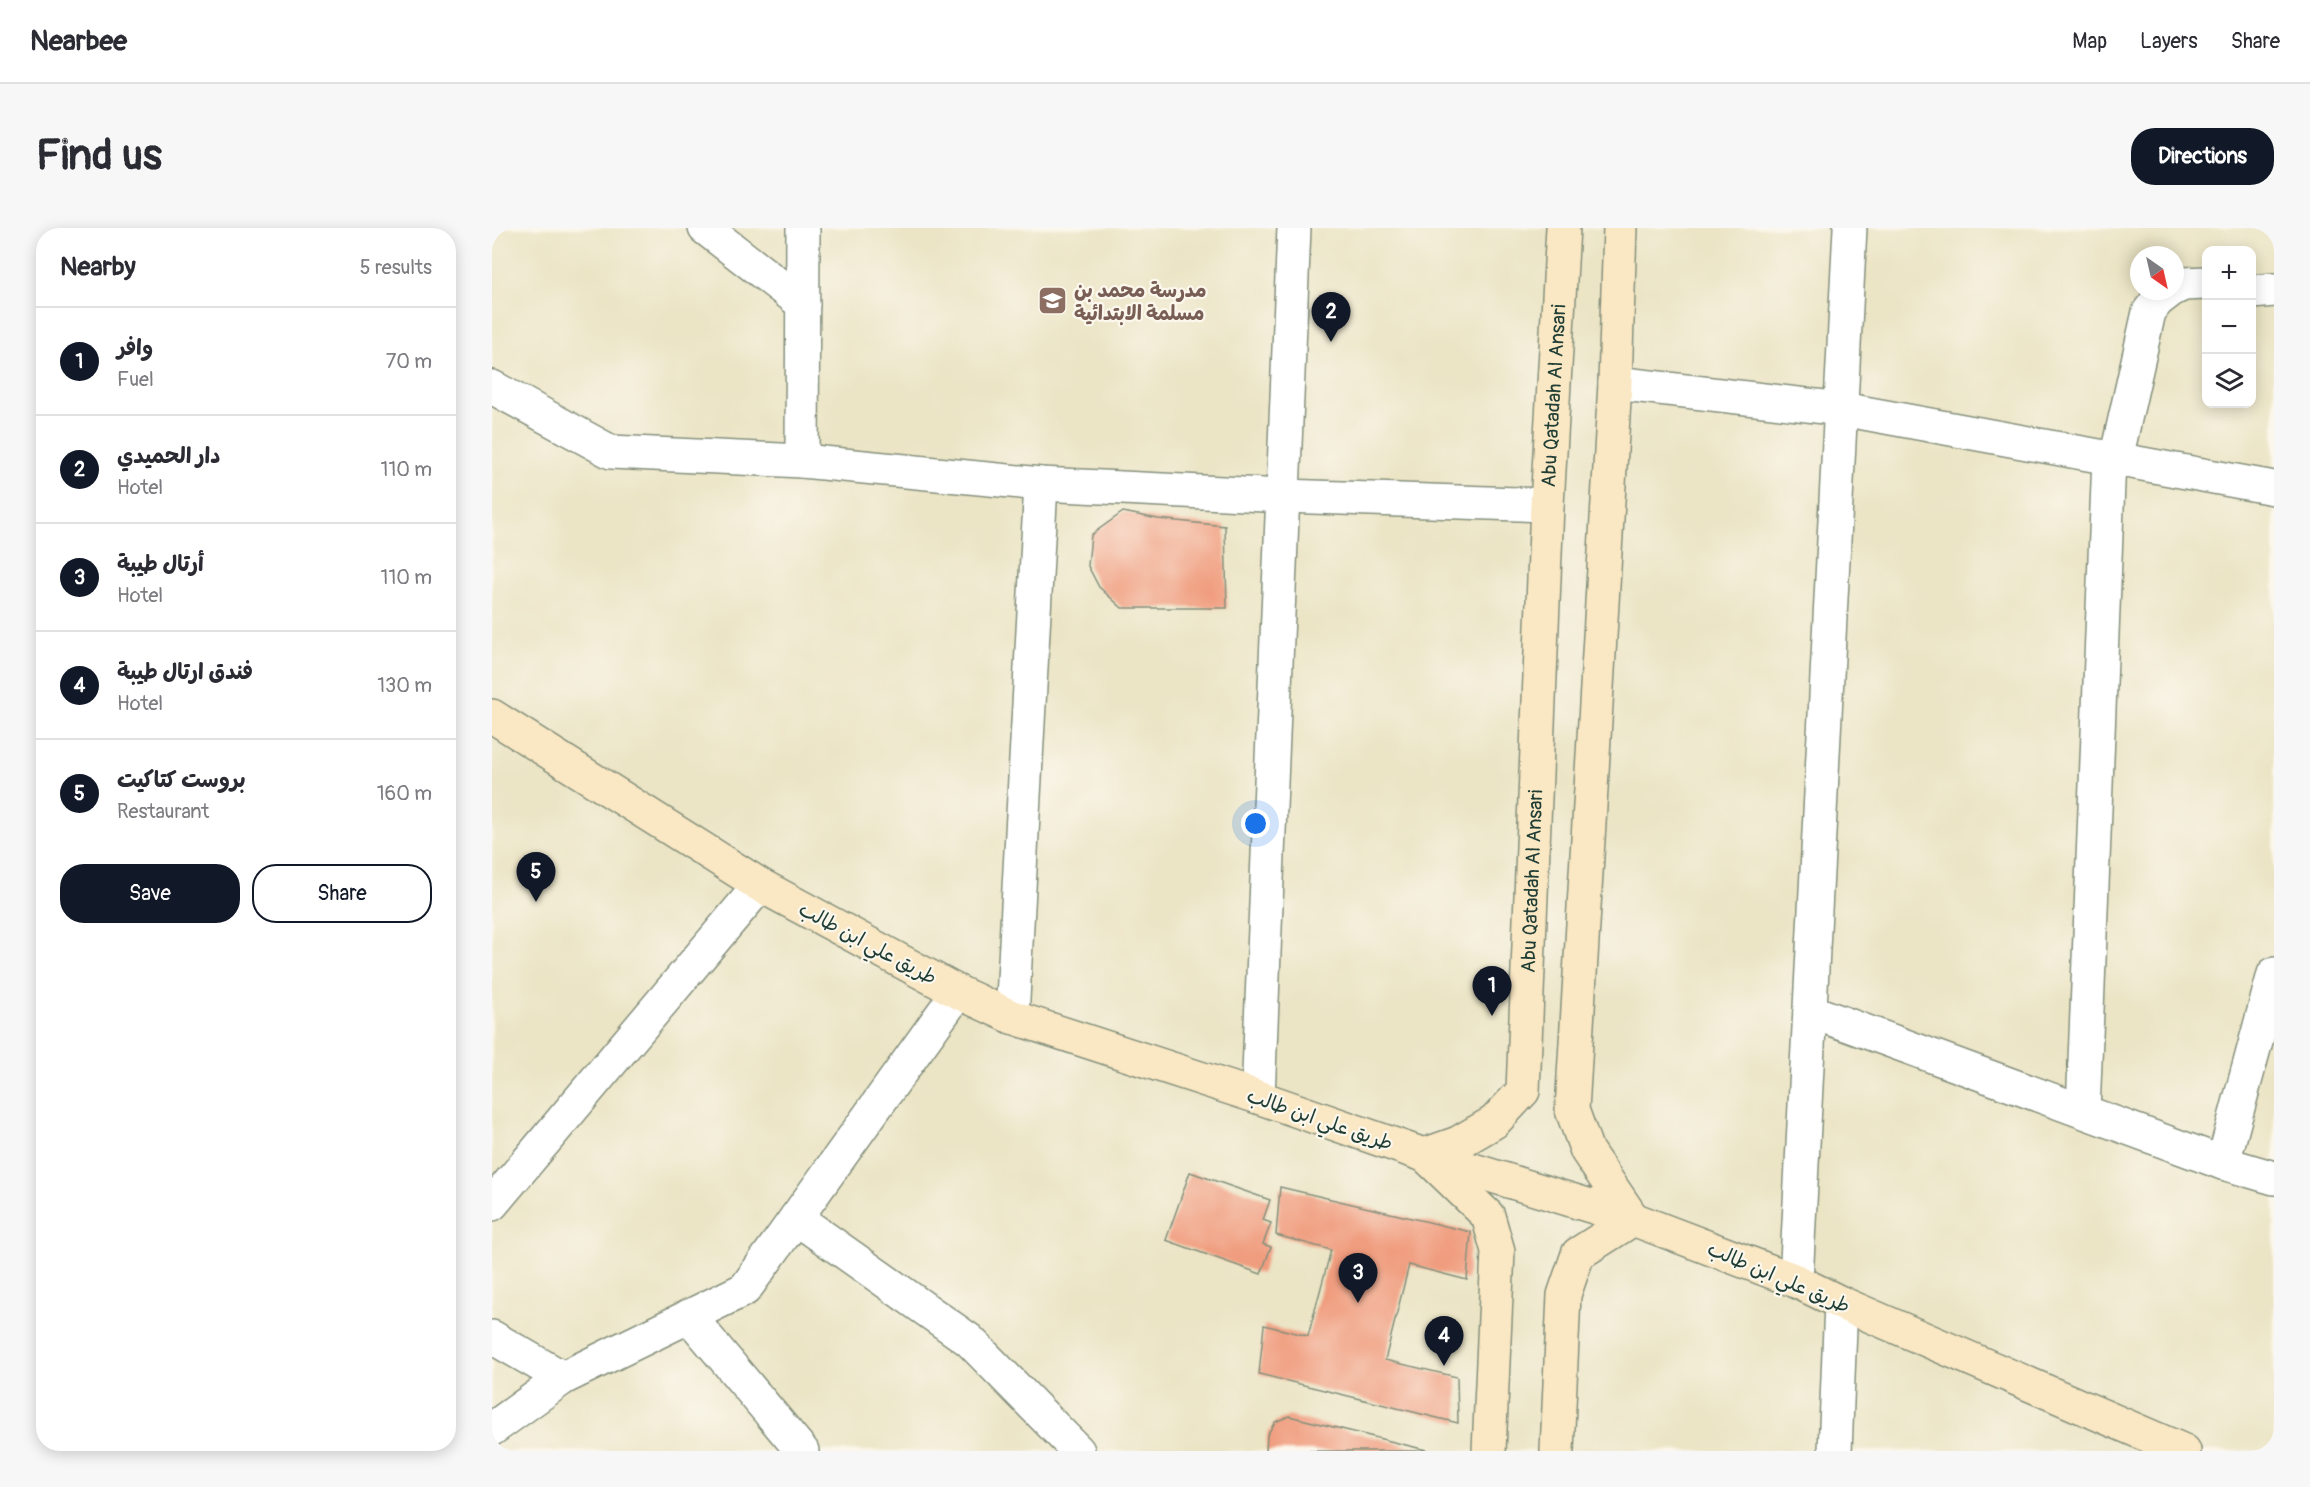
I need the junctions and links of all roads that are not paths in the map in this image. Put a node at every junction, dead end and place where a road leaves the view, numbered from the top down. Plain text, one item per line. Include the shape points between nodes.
1 (705, 228) edge
2 (803, 228) edge
3 (1294, 228) edge
4 (1563, 228) edge
5 (1620, 228) edge
6 (1850, 228) edge
7 (2202, 283) edge
8 (2184, 284) edge
9 (2274, 290) edge
10 (2256, 292) edge
11 (2158, 300) edge
12 (803, 304) junction
13 (1614, 383) junction
14 (492, 387) edge
15 (1842, 409) junction
16 (2112, 458) junction
17 (802, 461) junction
18 (1041, 484) junction
19 (2274, 488) edge
20 (1283, 496) junction
21 (1547, 505) junction
22 (495, 726) edge
23 (760, 885) junction
24 (2274, 974) edge
25 (958, 992) junction
26 (1810, 1011) junction
27 (1012, 1017) junction
28 (1258, 1097) junction
29 (2083, 1111) junction
30 (1424, 1155) junction
31 (2223, 1163) junction
32 (2274, 1178) edge
33 (492, 1204) edge
34 (796, 1218) junction
35 (1633, 1219) junction
36 (1796, 1281) junction
37 (1841, 1303) junction
38 (689, 1316) junction
39 (492, 1337) edge
40 (563, 1378) junction
41 (492, 1429) edge
42 (802, 1451) edge
43 (1078, 1451) edge
44 (1488, 1451) edge
45 (1557, 1451) edge
46 (1835, 1451) edge
47 (2184, 1451) edge

1 - 12 street
2 - 12 street
3 - 20 street
4 - 21 main road, Abu Qatadah Al Ansari
5 - 13 main road
6 - 15 street
7 - 8 street
9 - 10 street
11 - 16 street via 2149,312
12 - 17 street
13 - 15 street
13 - 35 main road via 1572,1110 1587,1151
14 - 17 street via 611,452
15 - 16 street
15 - 26 street
16 - 19 street
16 - 29 street
17 - 18 street
18 - 20 street
18 - 27 street
20 - 21 street
20 - 28 street
21 - 30 main road, Abu Qatadah Al Ansari via 1523,1091 1494,1122 1458,1143
22 - 23 main road, طريق علي ابن طالب
23 - 25 main road, طريق علي ابن طالب
23 - 33 street
24 - 31 street
25 - 27 main road, طريق علي ابن طالب
25 - 34 street
26 - 29 street
26 - 36 street
27 - 28 main road, طريق علي ابن طالب
28 - 30 main road, طريق علي ابن طالب
29 - 31 street
30 - 35 main road, طريق علي ابن طالب
30 - 44 main road via 1488,1216 1498,1251
31 - 32 street
34 - 38 street via 746,1289
34 - 43 street via 969,1340
35 - 36 main road, طريق علي ابن طالب
35 - 45 main road via 1578,1254 1564,1295
36 - 37 main road, طريق علي ابن طالب
37 - 46 street
37 - 47 main road, طريق علي ابن طالب
38 - 40 street
38 - 42 street
39 - 40 street
40 - 41 street

